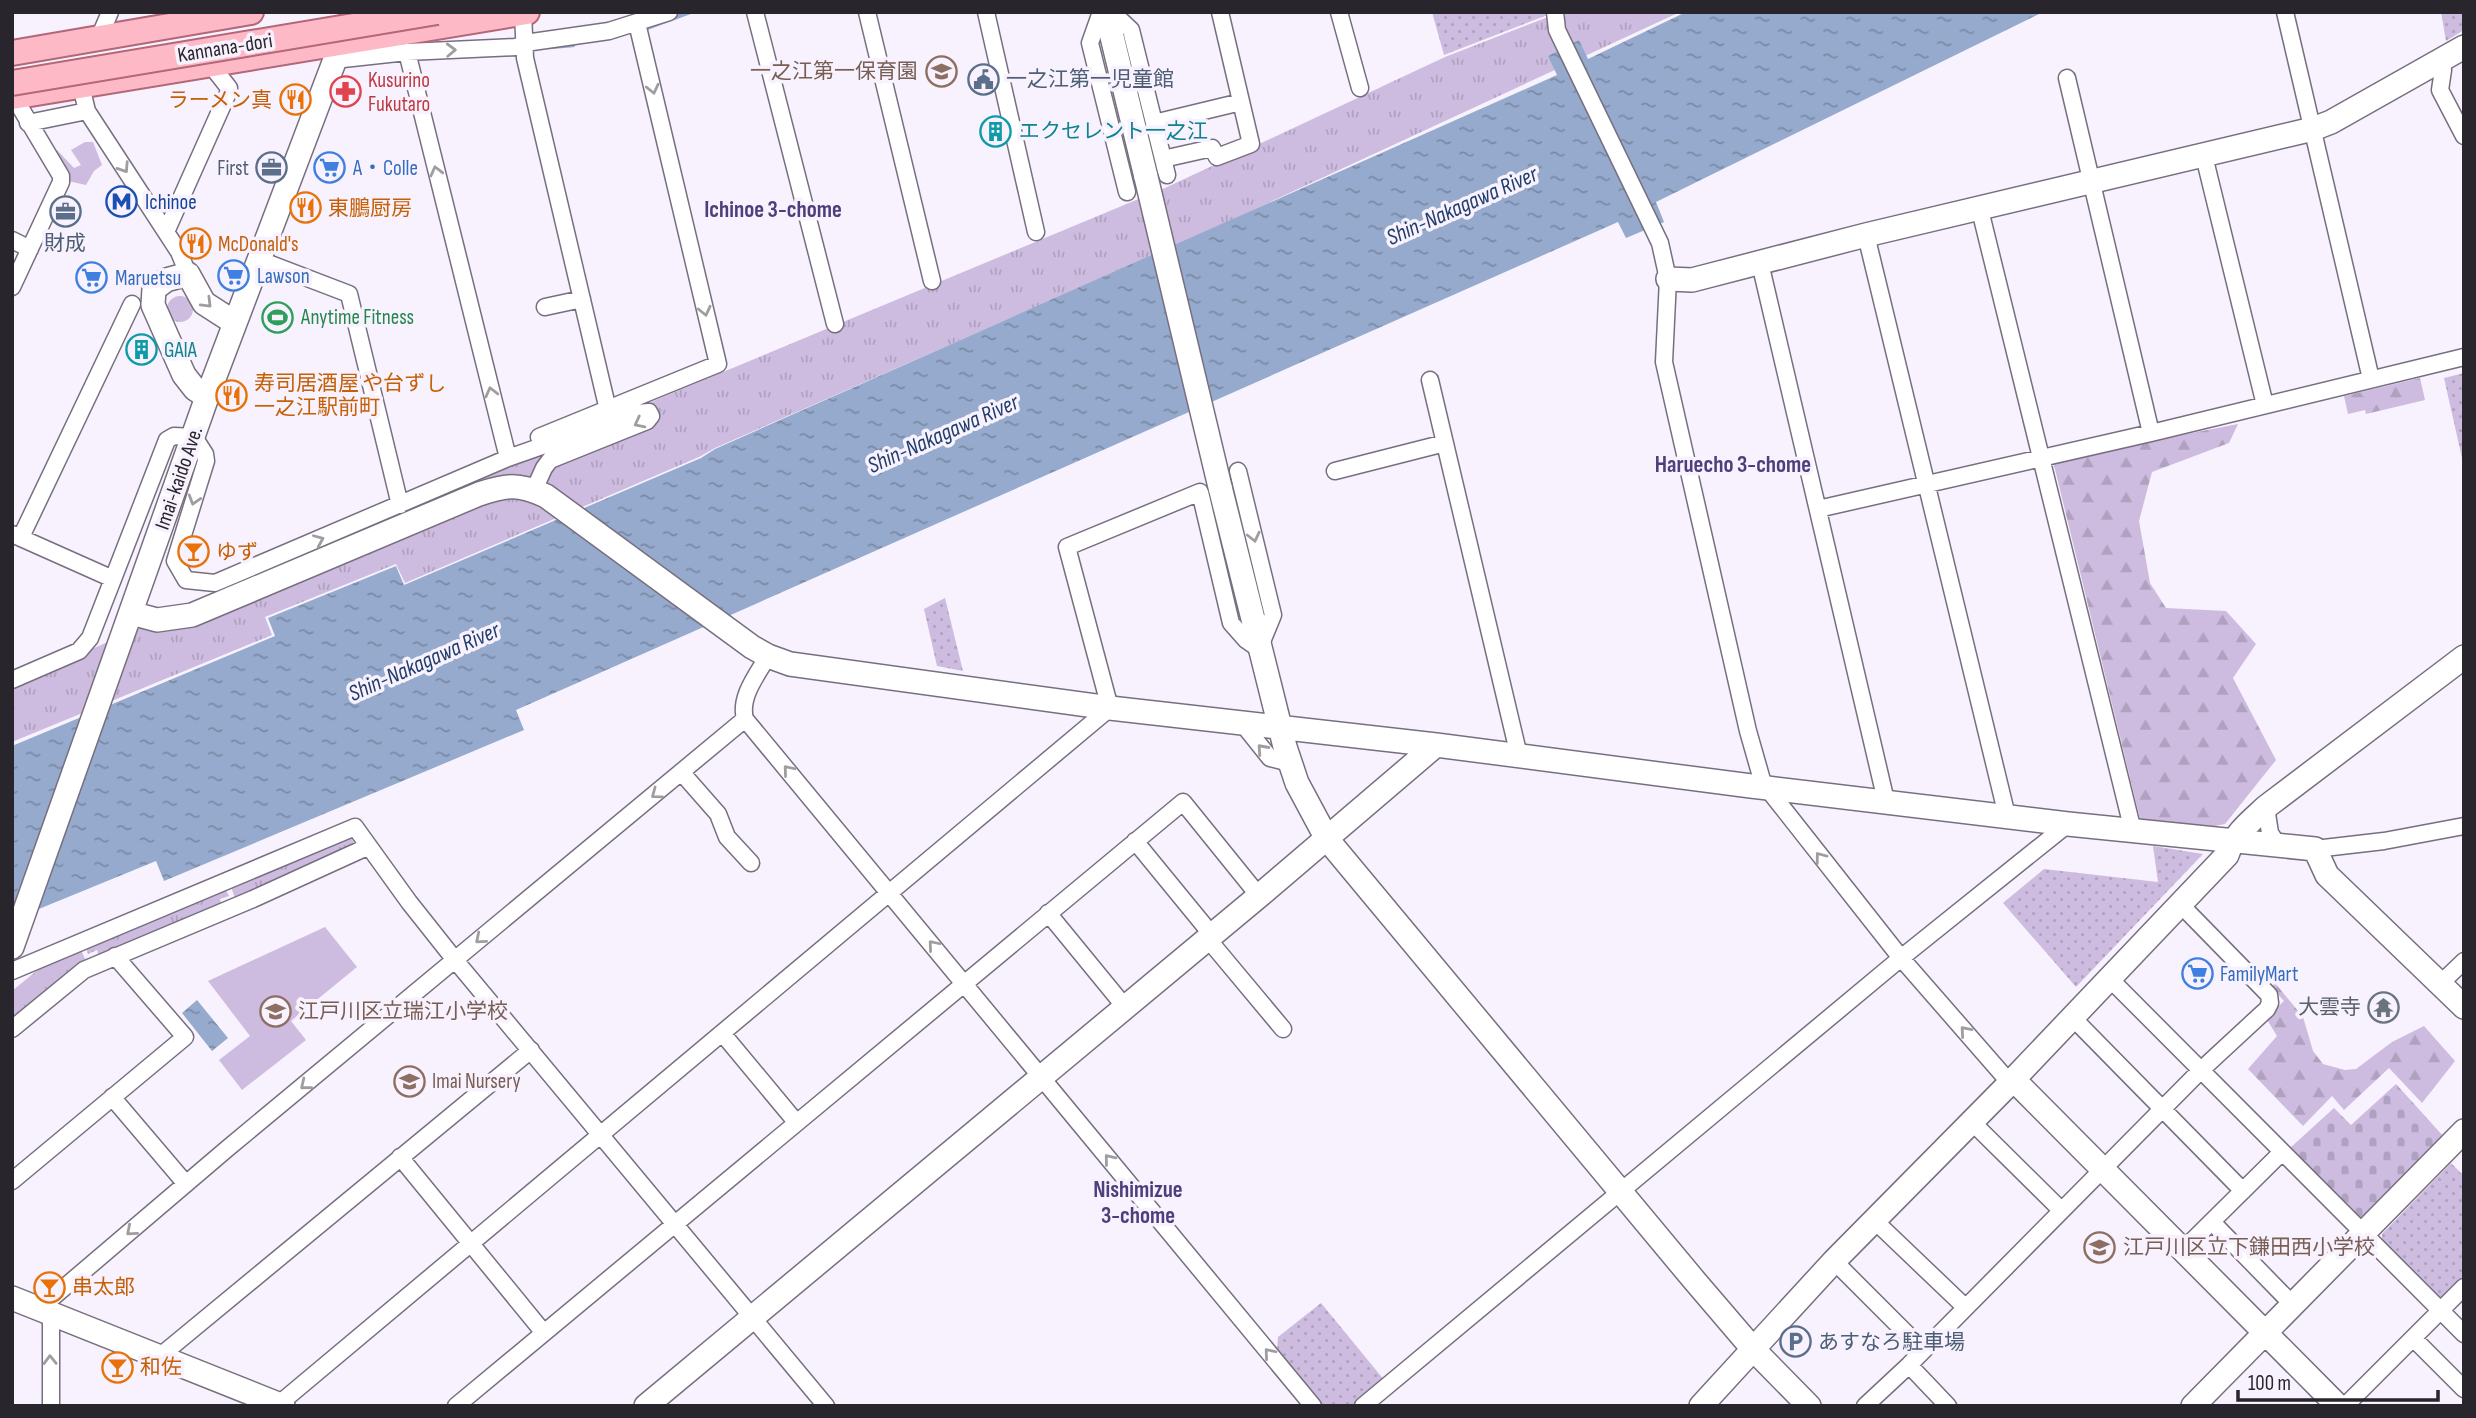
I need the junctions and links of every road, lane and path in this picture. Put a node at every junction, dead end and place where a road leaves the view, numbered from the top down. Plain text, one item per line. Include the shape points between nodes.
1 (110, 12) edge
2 (251, 12) edge
3 (341, 12) edge
4 (353, 12) edge
5 (437, 12) edge
6 (669, 12) edge
7 (755, 12) edge
8 (867, 12) edge
9 (986, 12) edge
10 (1104, 12) edge
11 (1112, 12) edge
12 (1220, 12) edge
13 (1339, 12) edge
14 (1555, 12) edge
15 (2285, 12) edge
16 (525, 13) edge
17 (637, 23) junction
18 (99, 38) junction
19 (525, 43) junction
20 (2464, 47) edge
21 (337, 52) junction
22 (407, 52) junction
23 (12, 53) edge
24 (2441, 59) junction
25 (210, 64) junction
26 (12, 67) edge
27 (2067, 78) dead end
28 (81, 86) junction
29 (1360, 88) dead end
30 (13, 93) edge
31 (1241, 102) junction
32 (87, 111) junction
33 (28, 122) junction
34 (1154, 123) junction
35 (2313, 129) junction
36 (2464, 136) edge
37 (2204, 156) junction
38 (1158, 171) junction
39 (2092, 182) junction
40 (1127, 192) dead end
41 (1980, 210) junction
42 (166, 232) junction
43 (1036, 232) dead end
44 (1866, 235) junction
45 (12, 240) edge
46 (30, 249) junction
47 (260, 260) junction
48 (1760, 262) junction
49 (188, 274) junction
50 (1668, 279) junction
51 (932, 281) dead end
52 (12, 287) edge
53 (582, 299) junction
54 (132, 304) dead end
55 (545, 307) dead end
56 (236, 323) junction
57 (835, 324) dead end
58 (2464, 357) edge
59 (2371, 379) junction
60 (1430, 380) dead end
61 (207, 397) junction
62 (2265, 405) junction
63 (608, 410) junction
64 (2151, 433) junction
65 (194, 437) junction
66 (1445, 443) junction
67 (508, 458) junction
68 (2041, 458) junction
69 (1238, 471) dead end
70 (1335, 471) dead end
71 (1926, 484) junction
72 (1210, 489) junction
73 (540, 493) junction
74 (400, 505) junction
75 (1818, 509) junction
76 (17, 536) edge
77 (113, 579) junction
78 (131, 613) junction
79 (1259, 649) junction
80 (760, 652) junction
81 (2464, 657) edge
82 (12, 680) edge
83 (1110, 708) junction
84 (745, 719) junction
85 (1241, 723) junction
86 (1279, 727) junction
87 (1437, 745) junction
88 (1519, 756) junction
89 (1290, 763) junction
90 (682, 773) junction
91 (1765, 787) junction
92 (1886, 801) junction
93 (2266, 807) junction
94 (2007, 816) junction
95 (2068, 824) junction
96 (2464, 827) edge
97 (2133, 831) junction
98 (1327, 839) junction
99 (1135, 841) junction
100 (2232, 841) junction
101 (2278, 845) junction
102 (368, 847) junction
103 (2315, 849) junction
104 (751, 863) dead end
105 (890, 892) junction
106 (1259, 896) junction
107 (2180, 904) junction
108 (1048, 913) junction
109 (1209, 937) junction
110 (12, 947) edge
111 (115, 956) junction
112 (1901, 958) junction
113 (455, 960) junction
114 (2464, 961) edge
115 (12, 971) edge
116 (2109, 978) junction
117 (964, 982) junction
118 (2440, 984) junction
119 (1125, 1007) junction
120 (2464, 1007) edge
121 (2072, 1017) junction
122 (12, 1029) edge
123 (1283, 1029) dead end
124 (722, 1033) junction
125 (531, 1050) junction
126 (2201, 1070) junction
127 (1042, 1076) junction
128 (2011, 1081) junction
129 (112, 1097) junction
130 (2163, 1109) junction
131 (1971, 1121) junction
132 (796, 1122) junction
133 (2464, 1130) edge
134 (602, 1134) junction
135 (2282, 1152) junction
136 (400, 1157) junction
137 (2103, 1170) junction
138 (12, 1181) edge
139 (186, 1184) junction
140 (1621, 1191) junction
141 (2243, 1191) junction
142 (2061, 1210) junction
143 (1875, 1221) junction
144 (2212, 1222) junction
145 (676, 1223) junction
146 (2364, 1234) junction
147 (470, 1244) junction
148 (2183, 1250) junction
149 (1834, 1261) junction
150 (2464, 1287) edge
151 (12, 1298) edge
152 (2293, 1305) junction
153 (1965, 1307) junction
154 (2440, 1310) junction
155 (45, 1311) junction
156 (753, 1317) junction
157 (544, 1333) junction
158 (2266, 1333) junction
159 (2464, 1334) edge
160 (2413, 1338) junction
161 (1753, 1349) junction
162 (1923, 1350) junction
163 (159, 1357) junction
164 (1909, 1365) junction
165 (2464, 1390) edge
166 (281, 1405) edge
167 (51, 1406) edge
168 (456, 1406) edge
169 (646, 1406) edge
170 (826, 1406) edge
171 (1313, 1406) edge
172 (1363, 1406) edge
173 (1700, 1406) edge
174 (1809, 1406) edge
175 (1865, 1406) edge
176 (1948, 1406) edge
177 (2193, 1406) edge
178 (2338, 1406) edge
179 (2345, 1406) edge

1 - 18 street
2 - 18 main road
3 - 26 main road, Kannana-dori
4 - 21 street, Imai-kaido Ave.
5 - 30 main road, Kannana-dori, bridge
6 - 17 street
7 - 57 street
8 - 51 street
9 - 43 street
10 - 38 street
10 - 40 street via 1090,43
11 - 34 street via 1131,30
12 - 31 street
13 - 29 street
14 - 50 street via 1557,30 1660,243
15 - 35 street
16 - 19 street
16 - 21 main road
17 - 19 street via 579,37
17 -> 63 street via 718,364
18 - 23 main road
22 -> 19 street
19 - 53 street via 524,58
20 - 24 street
21 - 22 street
21 - 25 main road
21 - 47 street, Imai-kaido Ave.
67 -> 22 street
24 - 35 street
24 - 36 street via 2440,90
25 - 28 main road
25 - 42 street via 228,93
27 - 39 street
28 - 30 main road
28 - 32 street
30 - 33 street
31 - 34 street
31 - 38 street via 1251,144 1217,157 1212,148
32 - 33 street
32 -> 42 street
33 - 46 street via 61,176
34 - 38 street
35 - 37 street
35 - 59 street
37 - 39 street
37 - 62 street
38 - 72 street, bridge
39 - 41 street
39 - 64 street
41 - 44 street
41 - 68 street
42 - 49 street
44 - 48 street
44 - 71 street
45 - 46 street
46 - 52 street
47 - 56 street, Imai-kaido Ave.
47 - 74 street via 349,294
48 - 50 street via 1692,280
48 - 75 street
49 -> 56 street via 204,303
49 - 61 street via 158,284 153,305 184,376
50 - 91 street via 1664,362 1748,731
53 - 55 street
53 - 63 street
54 - 76 street
56 - 61 street, Imai-kaido Ave.
58 - 59 street
59 - 62 street
60 - 66 street
61 - 65 street, Imai-kaido Ave.
62 - 64 street
63 - 67 street via 516,446
64 - 68 street
65 -> 74 street via 206,461 175,561 186,580 215,583
65 - 77 street via 167,440
65 - 78 street, Imai-kaido Ave.
66 - 70 street
66 - 88 street
67 -> 73 street via 649,412 647,421 550,460
67 - 74 street
68 - 71 street
68 - 97 street
69 -> 79 street via 1273,615
71 - 75 street
71 - 94 street
72 - 79 street
72 - 83 street via 1066,547
73 - 78 street via 505,486 479,494 192,615 157,620
73 - 80 street
75 - 92 street
76 - 77 street
77 - 82 street via 90,638 79,651
78 - 110 street, Imai-kaido Ave.
79 - 86 street
80 - 83 street via 809,667
80 - 84 street via 744,699
81 - 93 street
83 - 85 street
83 - 105 street
84 - 90 street
105 -> 84 street
85 - 86 street
89 -> 85 street via 1270,758
86 - 87 street
86 - 89 street
87 - 88 street
87 - 98 street
88 - 91 street
89 - 98 street
90 - 104 street via 718,814 727,837
90 -> 113 street
91 - 92 street
112 -> 91 street
92 - 94 street
93 - 100 street
93 - 101 street via 2270,833
94 - 95 street
95 - 97 street
95 - 112 street
96 - 103 street
97 - 100 street
98 - 106 street
98 - 140 street
99 - 106 street via 1183,802
99 - 108 street
99 - 109 street
100 - 101 street
100 - 107 street via 2227,855
101 - 103 street
102 - 111 street
102 - 113 street
102 - 115 street via 355,827
103 - 118 street via 2327,875
117 -> 105 street
105 - 124 street
106 - 109 street
107 - 116 street
107 - 126 street via 2269,995 2267,1009
108 - 117 street
108 - 119 street
109 - 119 street
109 - 123 street
111 - 122 street via 84,970
111 - 129 street via 185,1037
128 -> 112 street
112 - 140 street
113 - 125 street
113 -> 139 street
114 - 118 street
116 - 121 street
116 - 126 street
117 - 127 street
117 - 132 street
118 - 120 street
119 - 127 street
121 - 128 street
121 - 130 street
124 - 132 street
124 - 134 street
125 - 134 street
125 - 136 street
126 - 130 street
126 - 135 street
127 - 156 street
171 -> 127 street
128 - 131 street
128 - 137 street
129 - 138 street
129 - 139 street
130 - 137 street
130 - 141 street
131 - 142 street
131 - 143 street
132 - 145 street
133 - 146 street
134 - 145 street
134 - 147 street
135 - 141 street
135 - 146 street
136 - 147 street
136 - 163 street
137 - 142 street
137 - 148 street
139 -> 155 street
140 - 161 street
140 - 172 street
141 - 144 street
142 - 153 street
143 - 149 street
143 - 153 street
144 - 148 street
144 - 152 street
145 - 156 street
145 - 157 street
146 - 152 street
146 - 154 street
147 - 157 street
147 - 166 street
148 - 158 street
149 - 161 street
149 - 162 street
150 - 154 street
151 - 155 street
152 - 158 street
153 - 162 street
154 - 159 street
154 - 160 street
155 - 163 street
167 -> 155 street
156 - 169 street
156 - 170 street
157 - 168 street
158 - 177 street
158 - 178 street
160 - 165 street
160 - 179 street
161 - 173 street
161 - 174 street
162 - 164 street
163 - 166 street
164 - 175 street
164 - 176 street

